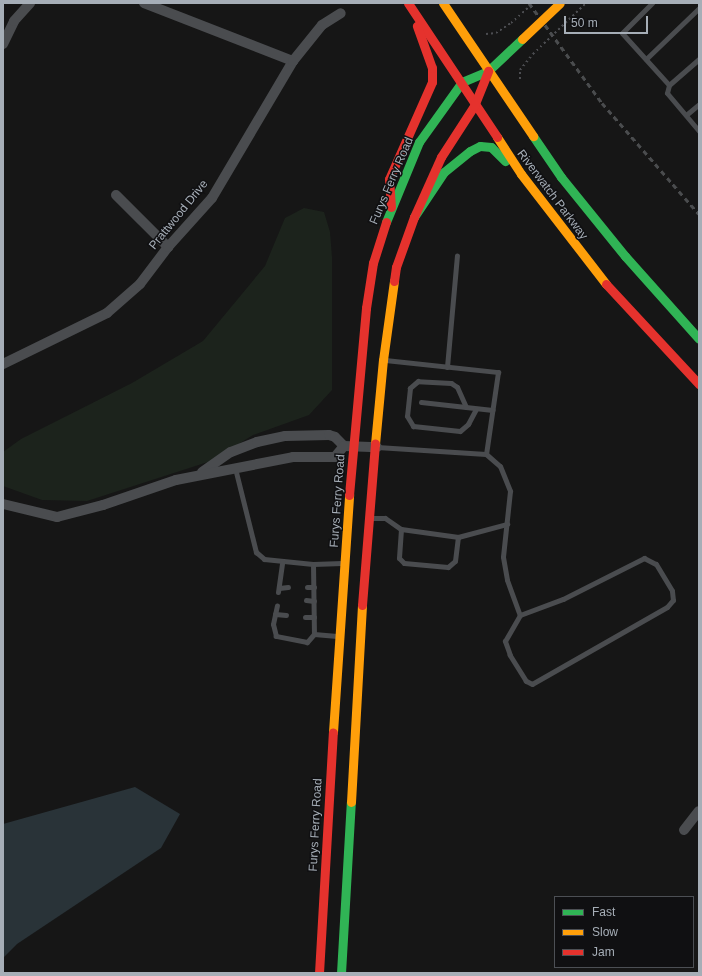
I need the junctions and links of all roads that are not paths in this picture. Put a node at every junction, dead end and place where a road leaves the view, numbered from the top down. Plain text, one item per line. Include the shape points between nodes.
1 (30, 3) edge
2 (144, 3) edge
3 (443, 3) edge
4 (560, 3) edge
5 (652, 3) edge
6 (408, 4) edge
7 (699, 8) edge
8 (341, 13) dead end
9 (3, 44) edge
10 (699, 59) edge
11 (646, 60) junction
12 (293, 61) junction
13 (488, 71) junction
14 (462, 82) junction
15 (669, 85) junction
16 (699, 104) edge
17 (474, 106) junction
18 (686, 115) junction
19 (699, 131) edge
20 (521, 174) junction
21 (116, 194) dead end
22 (391, 207) junction
23 (414, 217) junction
24 (168, 247) junction
25 (457, 255) dead end
26 (699, 340) edge
27 (383, 360) junction
28 (3, 364) edge
29 (447, 367) junction
30 (699, 384) edge
31 (421, 402) dead end
32 (466, 408) junction
33 (476, 409) junction
34 (493, 410) junction
35 (349, 446) junction
36 (377, 447) junction
37 (486, 454) junction
38 (235, 467) junction
39 (197, 475) junction
40 (3, 504) edge
41 (369, 518) junction
42 (507, 524) junction
43 (401, 529) junction
44 (458, 537) junction
45 (282, 562) junction
46 (345, 563) junction
47 (313, 564) junction
48 (288, 587) dead end
49 (307, 587) dead end
50 (314, 587) junction
51 (306, 600) dead end
52 (314, 601) junction
53 (277, 605) dead end
54 (275, 614) junction
55 (286, 615) dead end
56 (520, 615) junction
57 (305, 617) dead end
58 (314, 618) junction
59 (314, 634) junction
60 (339, 636) junction
61 (699, 811) edge
62 (684, 830) dead end
63 (319, 973) edge
64 (341, 973) edge

1 - 9 street via 14,21
2 - 12 street
3 - 13 main road, Riverwatch Parkway
4 - 13 main road, bridge
5 - 11 lane via 622,33
6 - 14 main road, Riverwatch Parkway
6 - 22 main road via 432,68 432,82 389,179
7 - 11 lane
8 - 12 street, Prattwood Drive via 322,25
10 - 15 lane
11 - 15 lane
12 - 24 street, Prattwood Drive via 212,198
13 - 14 main road
13 - 17 main road
13 - 26 main road, Riverwatch Parkway via 561,177 599,225
14 - 17 main road, Riverwatch Parkway
14 - 22 main road, Furys Ferry Road via 419,142
15 - 18 lane via 667,93
16 - 18 lane
17 - 20 main road, Riverwatch Parkway
17 - 23 main road via 441,157
18 - 19 lane
20 - 23 main road via 491,147 480,146 444,172
20 - 30 main road, Riverwatch Parkway via 624,305
21 - 24 street
22 - 35 main road, Furys Ferry Road via 373,263
23 - 27 main road via 396,267
24 - 28 street, Prattwood Drive via 140,284 107,313
25 - 29 lane
27 - 29 lane
27 - 36 main road
29 - 34 lane via 498,372
31 - 32 lane
32 - 33 lane
32 - 33 lane via 457,387 451,383 418,381 410,388 407,416 413,426 460,431 468,424
33 - 34 lane
34 - 37 lane
35 - 36 street
35 - 38 street via 335,457 293,457
35 - 39 street via 328,435 285,436 257,442 231,452
35 - 46 main road, Furys Ferry Road
36 - 37 lane
36 - 41 main road
37 - 42 lane via 500,466 510,491
38 - 39 street
38 - 45 lane via 256,552 264,559
39 - 40 street via 57,517
41 - 43 lane via 385,518
41 - 64 main road
42 - 44 lane
42 - 56 lane via 503,557 507,580
43 - 44 lane
43 - 44 lane via 399,558 404,563 448,567 455,561
45 - 47 lane
45 - 48 lane via 278,590
46 - 47 lane
46 - 60 main road, Furys Ferry Road
47 - 50 lane
49 - 50 lane
50 - 52 lane
51 - 52 lane
52 - 58 lane
53 - 54 lane
54 - 55 lane
54 - 59 lane via 273,624 276,636 308,642
56 - 56 lane via 563,599 644,558 656,564 672,591 673,600 667,606 532,684 526,681 510,655 505,641
57 - 58 lane
58 - 59 lane
59 - 60 lane
60 - 63 main road, Furys Ferry Road
61 - 62 street

